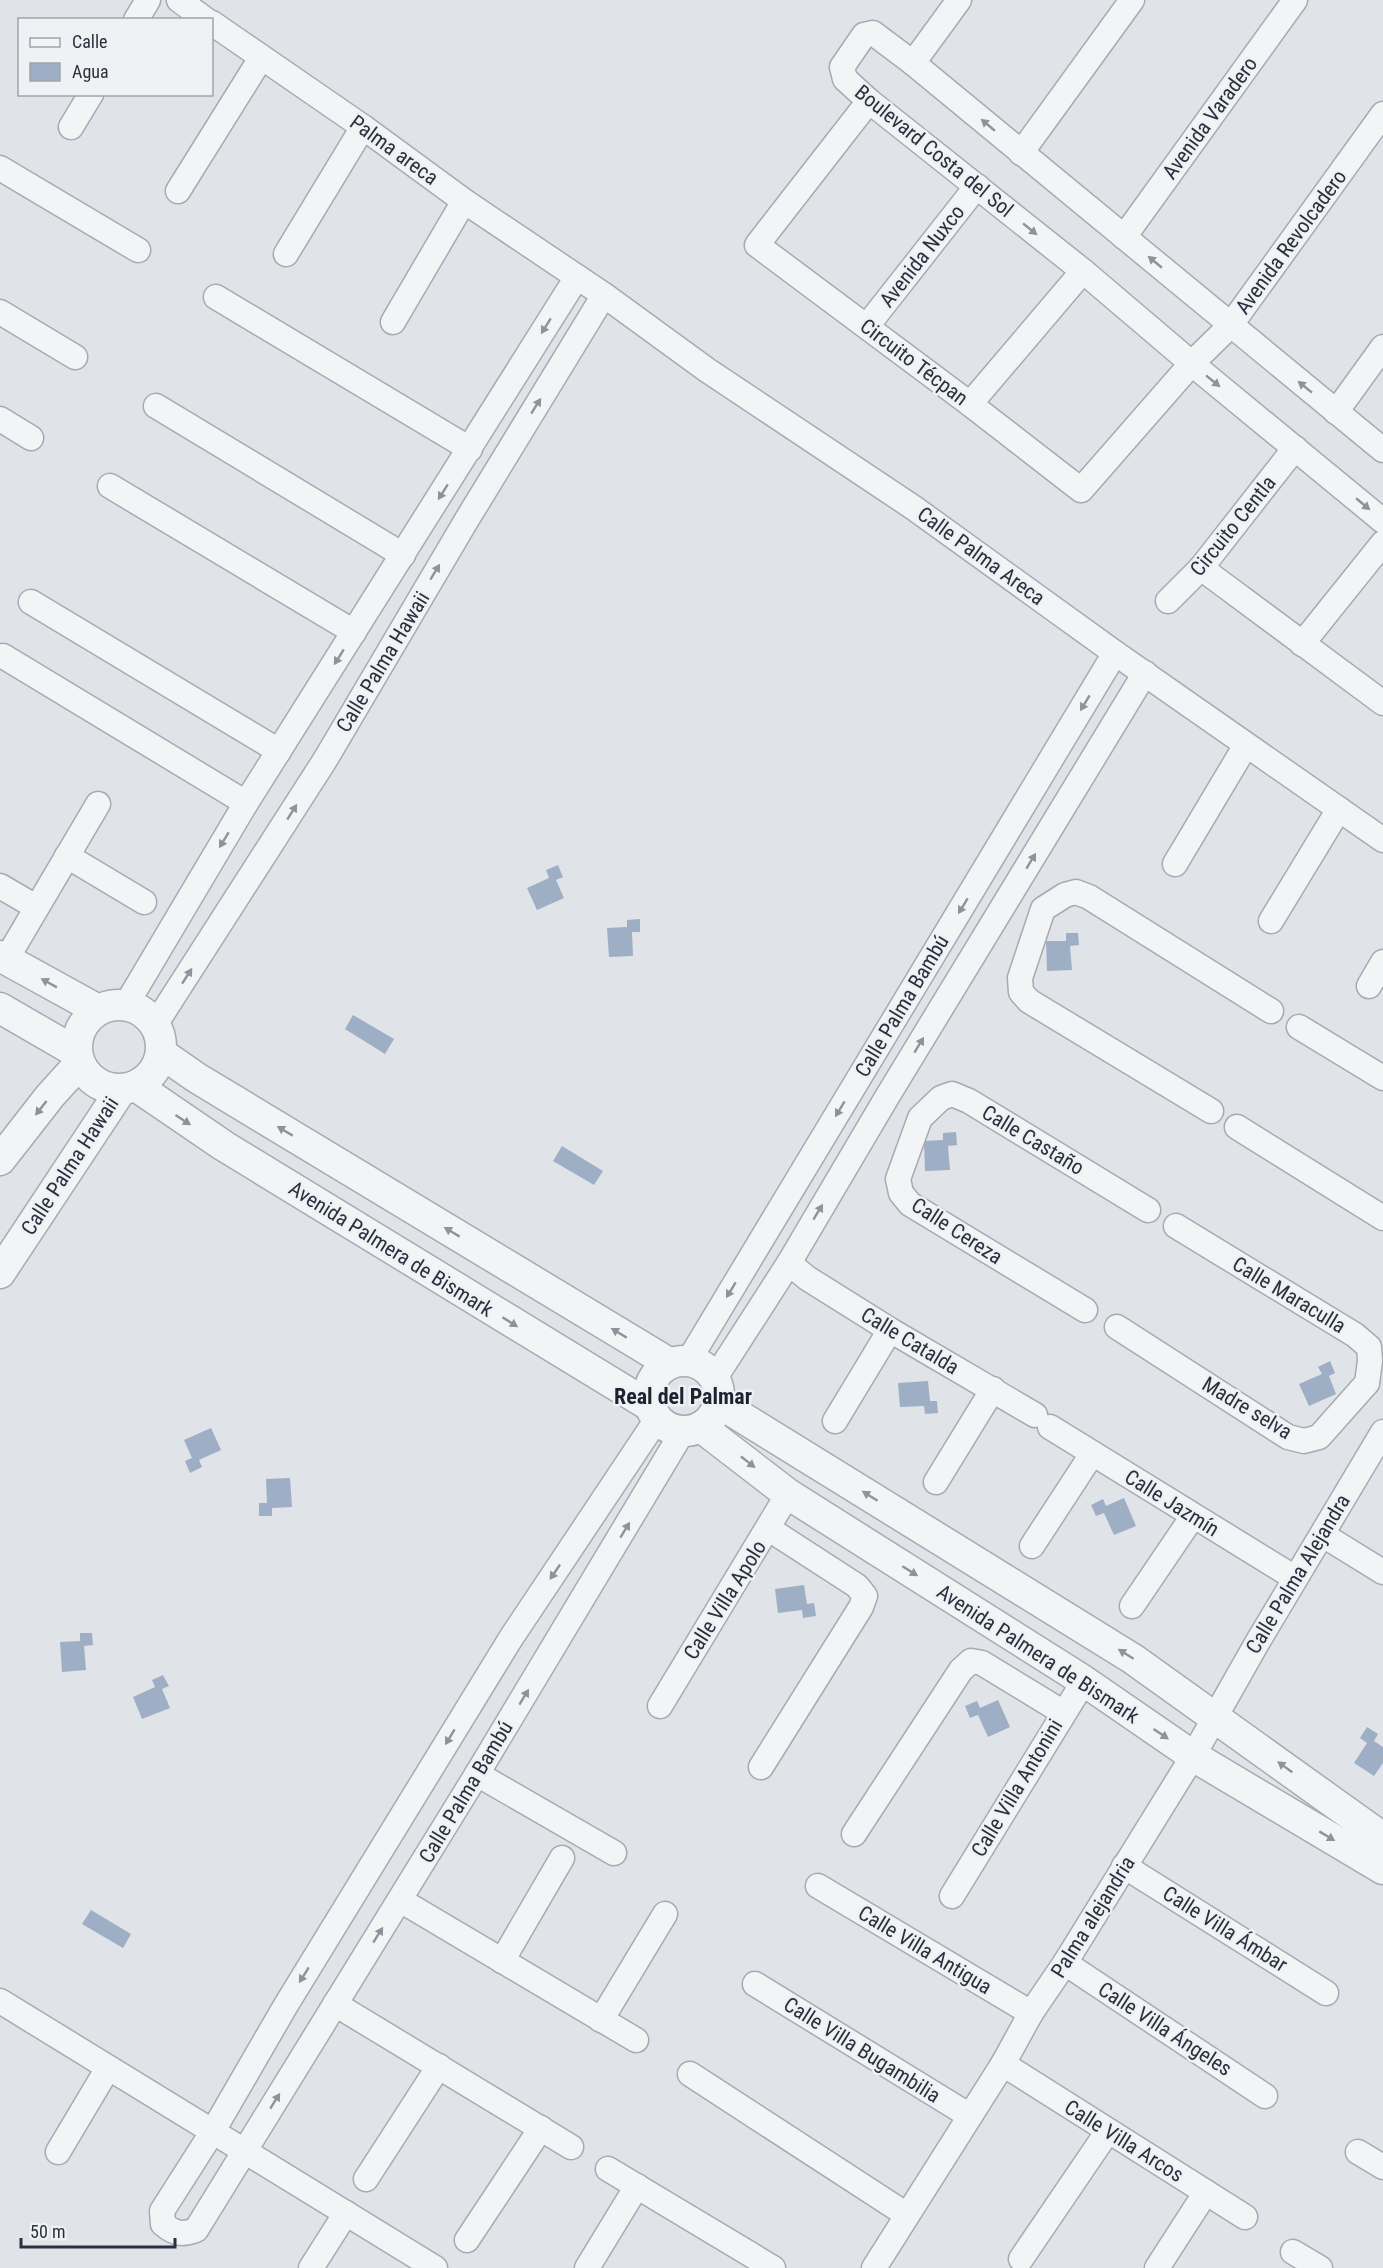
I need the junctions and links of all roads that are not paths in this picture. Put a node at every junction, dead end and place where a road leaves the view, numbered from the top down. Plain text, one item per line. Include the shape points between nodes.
1 (148, 0) edge
2 (179, 0) edge
3 (960, 0) edge
4 (1132, 0) edge
5 (1295, 0) edge
6 (137, 18) edge
7 (203, 18) edge
8 (213, 24) edge
9 (261, 58) junction
10 (913, 63) junction
11 (90, 96) edge
12 (870, 101) junction
13 (1383, 114) edge
14 (71, 127) dead end
15 (363, 127) junction
16 (1021, 153) junction
17 (0, 168) edge
18 (977, 186) junction
19 (178, 191) dead end
20 (464, 201) junction
21 (1124, 237) junction
22 (138, 250) dead end
23 (286, 254) dead end
24 (1083, 271) junction
25 (577, 277) junction
26 (604, 295) junction
27 (216, 297) dead end
28 (0, 312) edge
29 (393, 322) dead end
30 (867, 326) junction
31 (1230, 326) junction
32 (1383, 347) edge
33 (75, 357) dead end
34 (1192, 363) junction
35 (970, 404) junction
36 (156, 406) dead end
37 (1336, 412) junction
38 (0, 419) edge
39 (31, 438) dead end
40 (1295, 448) junction
41 (470, 449) junction
42 (1383, 450) edge
43 (110, 486) dead end
44 (1383, 520) edge
45 (1383, 543) edge
46 (403, 555) junction
47 (1201, 568) junction
48 (1168, 601) dead end
49 (31, 602) dead end
50 (354, 632) junction
51 (1302, 644) junction
52 (1115, 653) junction
53 (3, 656) dead end
54 (1145, 673) junction
55 (1383, 703) edge
56 (1246, 745) junction
57 (279, 751) junction
58 (246, 803) junction
59 (98, 804) dead end
60 (1339, 809) junction
61 (1383, 840) edge
62 (67, 856) junction
63 (1175, 864) dead end
64 (0, 886) edge
65 (1013, 891) junction
66 (144, 902) dead end
67 (36, 907) junction
68 (1043, 909) junction
69 (1270, 921) dead end
70 (3, 958) edge
71 (1383, 962) edge
72 (1369, 986) dead end
73 (0, 1008) edge
74 (112, 1008) junction
75 (1271, 1011) dead end
76 (1299, 1027) dead end
77 (158, 1039) junction
78 (77, 1058) junction
79 (1383, 1078) edge
80 (128, 1088) junction
81 (886, 1098) junction
82 (1211, 1111) dead end
83 (920, 1118) junction
84 (1237, 1127) dead end
85 (0, 1160) edge
86 (1148, 1210) dead end
87 (1383, 1218) edge
88 (1176, 1226) dead end
89 (789, 1263) junction
90 (0, 1273) edge
91 (1085, 1310) dead end
92 (1117, 1327) dead end
93 (890, 1330) junction
94 (679, 1362) junction
95 (1375, 1388) edge
96 (993, 1389) junction
97 (717, 1391) junction
98 (673, 1421) junction
99 (835, 1421) dead end
100 (1043, 1421) joint
101 (1382, 1435) edge
102 (1092, 1454) junction
103 (936, 1482) dead end
104 (788, 1494) junction
105 (1193, 1516) junction
106 (769, 1529) junction
107 (1323, 1535) junction
108 (1032, 1546) dead end
109 (1383, 1572) edge
110 (1295, 1578) junction
111 (1132, 1606) dead end
112 (1084, 1681) junction
113 (660, 1706) dead end
114 (1064, 1713) junction
115 (1215, 1717) junction
116 (1194, 1756) junction
117 (761, 1767) dead end
118 (477, 1774) junction
119 (854, 1834) dead end
120 (1383, 1838) edge
121 (614, 1853) dead end
122 (562, 1858) dead end
123 (1124, 1866) junction
124 (1383, 1869) edge
125 (818, 1886) dead end
126 (952, 1896) dead end
127 (400, 1900) junction
128 (665, 1914) dead end
129 (502, 1961) junction
130 (1065, 1963) junction
131 (755, 1984) dead end
132 (1326, 1993) dead end
133 (335, 2004) junction
134 (3, 2010) edge
135 (1031, 2013) junction
136 (601, 2020) junction
137 (636, 2040) dead end
138 (1003, 2064) junction
139 (439, 2066) junction
140 (108, 2067) junction
141 (690, 2074) dead end
142 (1265, 2096) dead end
143 (969, 2116) junction
144 (541, 2128) junction
145 (1108, 2130) junction
146 (213, 2131) junction
147 (572, 2147) dead end
148 (245, 2151) junction
149 (58, 2152) dead end
150 (1358, 2152) dead end
151 (1383, 2168) edge
152 (608, 2169) dead end
153 (366, 2179) dead end
154 (637, 2186) junction
155 (1206, 2192) junction
156 (346, 2213) junction
157 (907, 2214) junction
158 (1245, 2217) dead end
159 (467, 2240) dead end
160 (1293, 2252) dead end
161 (737, 2259) edge
162 (1021, 2259) dead end
163 (311, 2268) edge
164 (435, 2268) edge
165 (587, 2268) edge
166 (773, 2268) edge
167 (874, 2268) edge
168 (1157, 2268) edge
169 (1320, 2268) edge

1 - 6 street
2 - 7 street
3 - 10 street
4 - 16 street
5 - 21 street, Avenida Varadero
8 - 9 street, Palma areca
9 - 15 street, Palma areca
9 - 19 street
10 - 12 street, Boulevard Costa del Sol via 873,33 864,35 842,74
16 -> 10 street, Boulevard Costa del Sol
11 - 14 street
12 - 18 street, Boulevard Costa del Sol
12 - 30 street, Circuito Técpan via 757,245
13 - 31 street, Avenida Revolcadero
15 - 20 street, Palma areca
15 - 23 street
16 - 21 street, Boulevard Costa del Sol
17 - 22 street
18 -> 24 street, Boulevard Costa del Sol
18 - 30 street, Avenida Nuxco
20 - 25 street, Palma areca
20 - 29 street
31 -> 21 street, Boulevard Costa del Sol
24 - 34 street, Boulevard Costa del Sol
24 - 35 street
25 - 26 street, Calle Palma Areca
25 -> 41 street, Calle Palma Hawaii
26 - 52 street, Calle Palma Areca via 707,370 914,508
77 -> 26 street, Calle Palma Hawaii
27 - 41 street
28 - 33 street
30 - 35 street, Circuito Técpan
31 - 34 street, Avenida Revolcadero
37 -> 31 street, Boulevard Costa del Sol
32 - 37 street
34 - 35 street, Circuito Técpan via 1081,490
34 -> 40 street, Boulevard Costa del Sol
36 - 46 street
37 - 42 street, Boulevard Costa del Sol
38 - 39 street
40 -> 44 street, Boulevard Costa del Sol
40 - 47 street, Circuito Centla
41 -> 46 street, Calle Palma Hawaii
43 - 50 street
45 - 51 street
46 - 50 street, Calle Palma Hawaii
47 - 48 street, Circuito Centla
47 - 51 street
49 - 57 street
50 -> 57 street, Calle Palma Hawaii
51 - 55 street
52 - 54 street, Calle Palma Areca
52 -> 94 street, Calle Palma Bambú
53 - 58 street
54 - 56 street, Calle Palma Areca
65 -> 54 street, Calle Palma Bambú
56 - 60 street, Calle Palma Areca
56 - 63 street
57 - 58 street, Calle Palma Hawaii
58 -> 74 street, Calle Palma Hawaii
59 - 62 street
60 - 61 street, Calle Palma Areca
60 - 69 street
62 - 66 street
62 - 67 street
64 - 67 street
65 - 68 street
81 -> 65 street, Calle Palma Bambú
67 - 70 street
68 - 75 street via 1065,894 1076,892 1089,897
68 - 82 street via 1020,978 1022,992 1029,1001
74 -> 70 street
71 - 72 street
73 - 78 street
74 - 77 street via 143,1012
74 - 78 street via 85,1021 78,1035
76 - 79 street
77 - 80 street via 157,1067 148,1078
94 -> 77 street, Avenida Palmera de Bismark via 197,1078
78 - 80 street via 86,1075 96,1083 107,1088
78 -> 85 street
80 - 90 street, Calle Palma Hawaii
80 -> 98 street, Avenida Palmera de Bismark
81 - 83 street
89 -> 81 street, Calle Palma Bambú
83 - 86 street, Calle Castaño via 952,1094
83 - 91 street, Calle Cereza via 898,1179 901,1193 910,1204
84 - 87 street
88 - 95 street, Calle Maraculla via 1355,1335 1369,1347
89 - 93 street, Calle Catalda
89 - 97 street, Calle Palma Bambú
92 - 95 street, Madre selva via 1288,1437 1304,1441 1319,1437
93 - 96 street, Calle Catalda
93 - 99 street
94 - 97 street via 704,1366
94 - 98 street via 659,1370 649,1392
96 - 100 street, Calle Catalda
96 - 103 street
97 - 98 street via 713,1417
115 -> 97 street, Avenida Palmera de Bismark via 1132,1659
98 -> 104 street, Avenida Palmera de Bismark
118 -> 98 street, Calle Palma Bambú
98 -> 146 street, Calle Palma Bambú via 511,1638
100 - 102 street, Calle Jazmín
101 - 107 street, Calle Palma Alejandra
102 - 105 street, Calle Jazmín
102 - 108 street
104 - 106 street, Calle Villa Apolo
104 -> 112 street, Avenida Palmera de Bismark
105 - 110 street, Calle Jazmín
105 - 111 street
106 - 113 street, Calle Villa Apolo
106 - 117 street via 857,1586 865,1596
107 - 109 street
107 - 110 street, Calle Palma Alejandra
110 - 115 street, Calle Palma Alejandra
112 - 114 street, Calle Villa Antonini
112 -> 116 street, Avenida Palmera de Bismark
114 - 119 street via 982,1663 971,1661 961,1670
114 - 126 street, Calle Villa Antonini
115 - 116 street, Palma alejandria
120 -> 115 street, Avenida Palmera de Bismark
116 - 123 street, Palma alejandria
116 -> 124 street, Avenida Palmera de Bismark
118 - 121 street
118 - 127 street, Calle Palma Bambú
122 - 129 street
123 - 130 street, Palma alejandria
123 - 132 street, Calle Villa Ámbar
125 - 135 street, Calle Villa Antigua
127 - 129 street
133 -> 127 street, Calle Palma Bambú
128 - 136 street
129 - 136 street
130 - 135 street, Palma alejandria
130 - 142 street, Calle Villa Ángeles
131 - 143 street, Calle Villa Bugambilia
133 - 139 street
148 -> 133 street, Calle Palma Bambú
134 - 140 street
135 - 138 street, Palma alejandria
136 - 137 street
138 - 143 street, Palma alejandria
138 - 145 street, Calle Villa Arcos
139 - 144 street
139 - 153 street
140 - 146 street
140 - 149 street
141 - 157 street
143 - 157 street
144 - 147 street
144 - 159 street
145 - 155 street, Calle Villa Arcos
145 - 162 street
146 - 148 street
146 - 148 street, Calle Palma Bambú via 162,2211 163,2224 173,2232 184,2235 196,2230
148 - 156 street
150 - 151 street
152 - 154 street
154 - 161 street
154 - 165 street
155 - 158 street, Calle Villa Arcos
155 - 168 street
156 - 163 street
156 - 164 street
157 - 167 street
160 - 169 street
161 - 166 street

